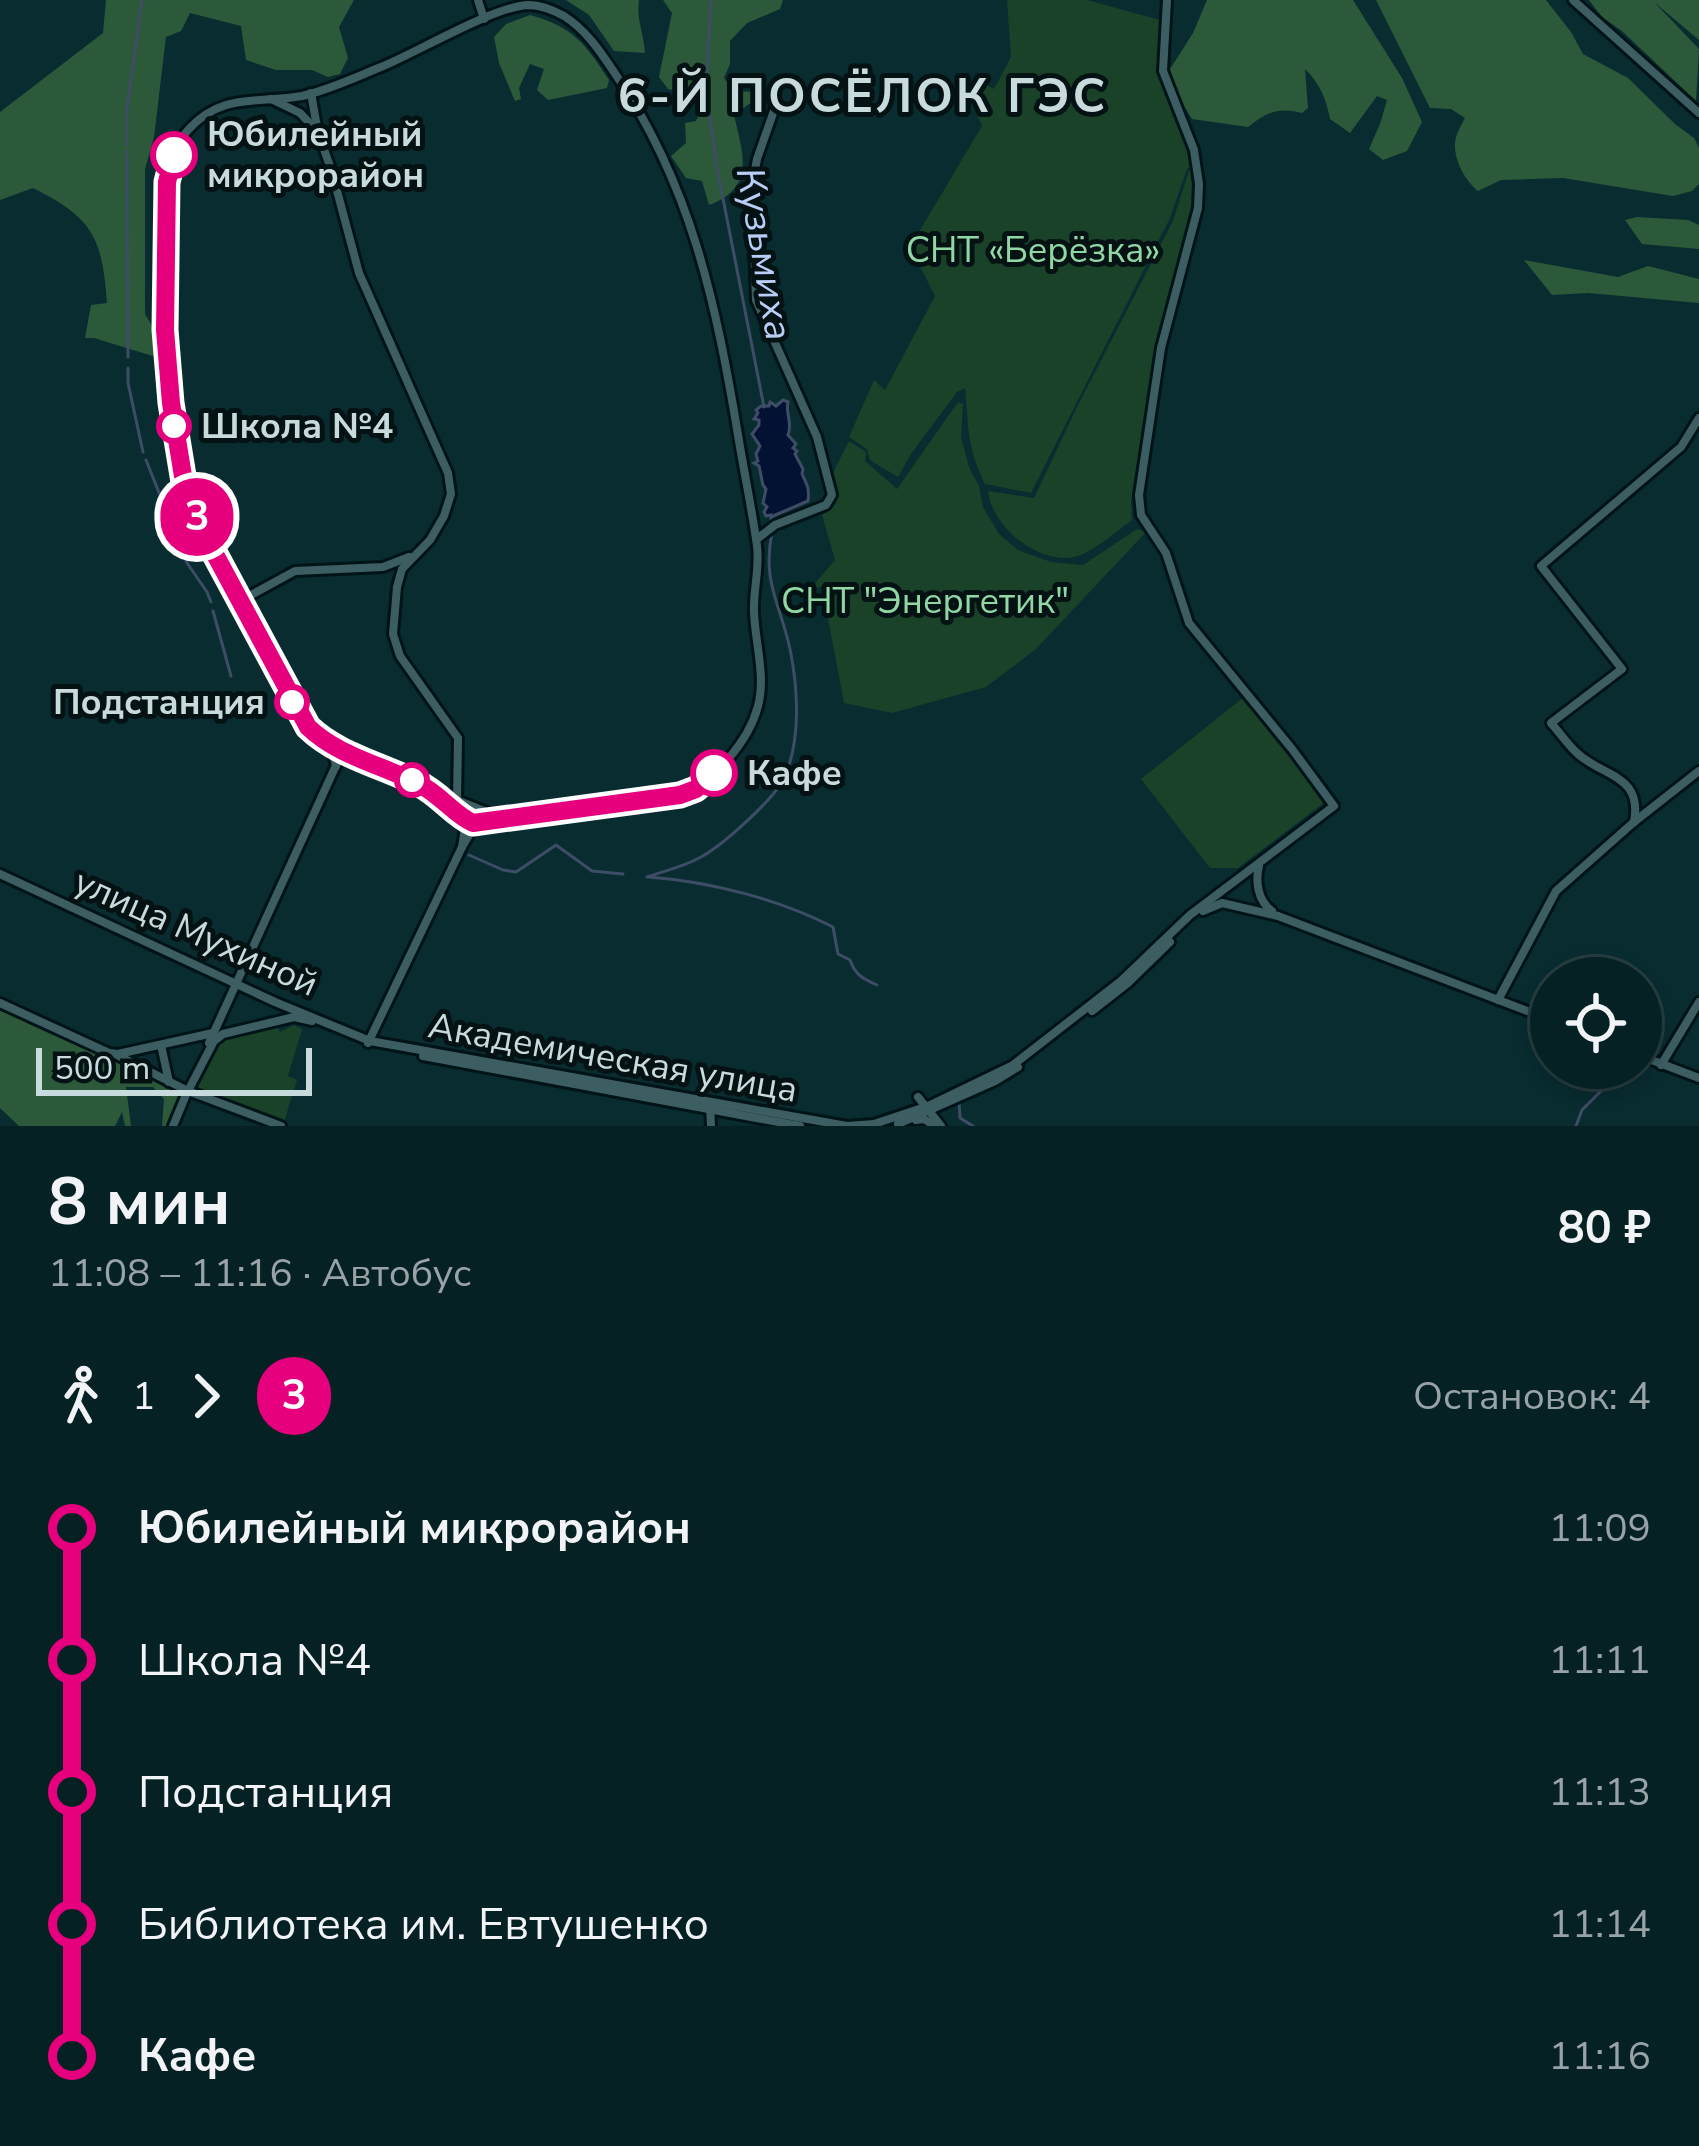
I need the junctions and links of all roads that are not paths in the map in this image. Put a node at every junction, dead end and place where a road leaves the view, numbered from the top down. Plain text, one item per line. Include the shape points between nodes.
1 (478, 0) edge
2 (1167, 0) edge
3 (1574, 0) edge
4 (484, 19) junction
5 (310, 93) junction
6 (267, 98) junction
7 (776, 105) dead end
8 (1699, 113) edge
9 (318, 132) junction
10 (1699, 418) edge
11 (756, 540) junction
12 (412, 556) junction
13 (373, 568) junction
14 (397, 587) junction
15 (240, 601) junction
16 (322, 739) junction
17 (346, 752) junction
18 (368, 762) junction
19 (338, 767) junction
20 (1699, 771) edge
21 (420, 784) junction
22 (457, 800) junction
23 (474, 808) junction
24 (504, 818) junction
25 (472, 820) junction
26 (1634, 822) junction
27 (462, 847) junction
28 (1263, 861) junction
29 (0, 874) edge
30 (1245, 875) junction
31 (1225, 890) junction
32 (1258, 891) junction
33 (1234, 906) junction
34 (1278, 916) junction
35 (238, 983) junction
36 (1497, 1000) junction
37 (275, 1001) junction
38 (0, 1003) edge
39 (1699, 1003) edge
40 (224, 1012) junction
41 (1530, 1012) edge
42 (379, 1021) junction
43 (270, 1023) junction
44 (231, 1030) junction
45 (214, 1033) junction
46 (369, 1042) junction
47 (161, 1045) junction
48 (418, 1050) junction
49 (114, 1054) junction
50 (1662, 1062) edge
51 (1662, 1066) edge
52 (1699, 1078) edge
53 (169, 1082) junction
54 (188, 1091) junction
55 (956, 1096) junction
56 (694, 1102) junction
57 (713, 1106) junction
58 (928, 1109) junction
59 (711, 1124) edge
60 (895, 1125) edge
61 (173, 1126) edge
62 (280, 1126) edge
63 (800, 1126) edge
64 (848, 1126) edge
65 (937, 1126) edge

1 - 4 main road
2 - 28 main road via 1163,71 1194,150 1198,208 1156,372 1140,510 1168,558 1189,622 1334,806
3 - 8 main road
4 - 5 main road
4 - 11 main road via 531,5 560,14 592,41 632,98 680,192 703,262
5 - 6 main road
5 - 9 main road
6 - 9 main road
6 - 15 main road via 200,119 180,140 167,182 165,330 177,449 194,513
7 - 11 main road via 752,187 756,299 818,437 832,495
9 - 12 main road via 358,273 448,473 444,516
10 - 26 main road via 1681,447 1541,566 1622,668 1551,723 1579,755 1626,785
11 - 24 main road via 759,703 747,734 710,778 680,795
12 - 13 main road
12 - 14 main road
13 - 14 main road
13 - 15 main road via 295,571
14 - 22 main road via 397,650 458,738
15 - 16 main road via 297,710
16 - 17 main road
16 - 19 main road
17 - 18 main road
17 - 19 main road
18 - 19 main road
18 - 21 main road
19 - 35 main road
20 - 26 main road
21 - 22 main road
21 - 25 main road
22 - 23 main road
22 - 25 main road
23 - 24 main road
23 - 25 main road via 463,807
24 - 25 main road
25 - 27 main road
25 - 27 main road
26 - 36 main road via 1556,891
27 - 42 main road
28 - 30 main road
28 - 32 main road
29 - 35 main road, улица Мухиной
30 - 31 main road
30 - 32 main road
31 - 33 main road via 1222,898
31 - 55 main road, Академическая улица via 1063,1027
32 - 33 main road via 1253,904
32 - 34 main road
33 - 34 main road
33 - 55 main road via 1208,908 1023,1063
34 - 36 main road
35 - 37 main road, улица Мухиной
35 - 40 main road
36 - 41 main road
37 - 43 main road via 284,1013
37 - 46 main road, улица Мухиной
38 - 49 main road
39 - 50 main road
40 - 44 main road
40 - 45 main road
42 - 46 main road
42 - 48 main road via 379,1034
43 - 44 main road
43 - 46 main road, улица Мухиной via 305,1017
44 - 54 main road via 214,1041
45 - 47 main road
45 - 54 main road
46 - 48 main road, Академическая улица
46 - 56 main road
47 - 49 main road
47 - 53 main road
48 - 56 main road, Академическая улица
49 - 53 main road
51 - 52 main road
53 - 54 main road
54 - 61 main road
54 - 62 main road
55 - 58 main road, Академическая улица
56 - 57 main road, Академическая улица
57 - 59 main road
57 - 63 main road
57 - 64 main road, Академическая улица
58 - 60 main road
58 - 64 main road, Академическая улица
58 - 65 main road
60 - 65 main road via 920,1119

